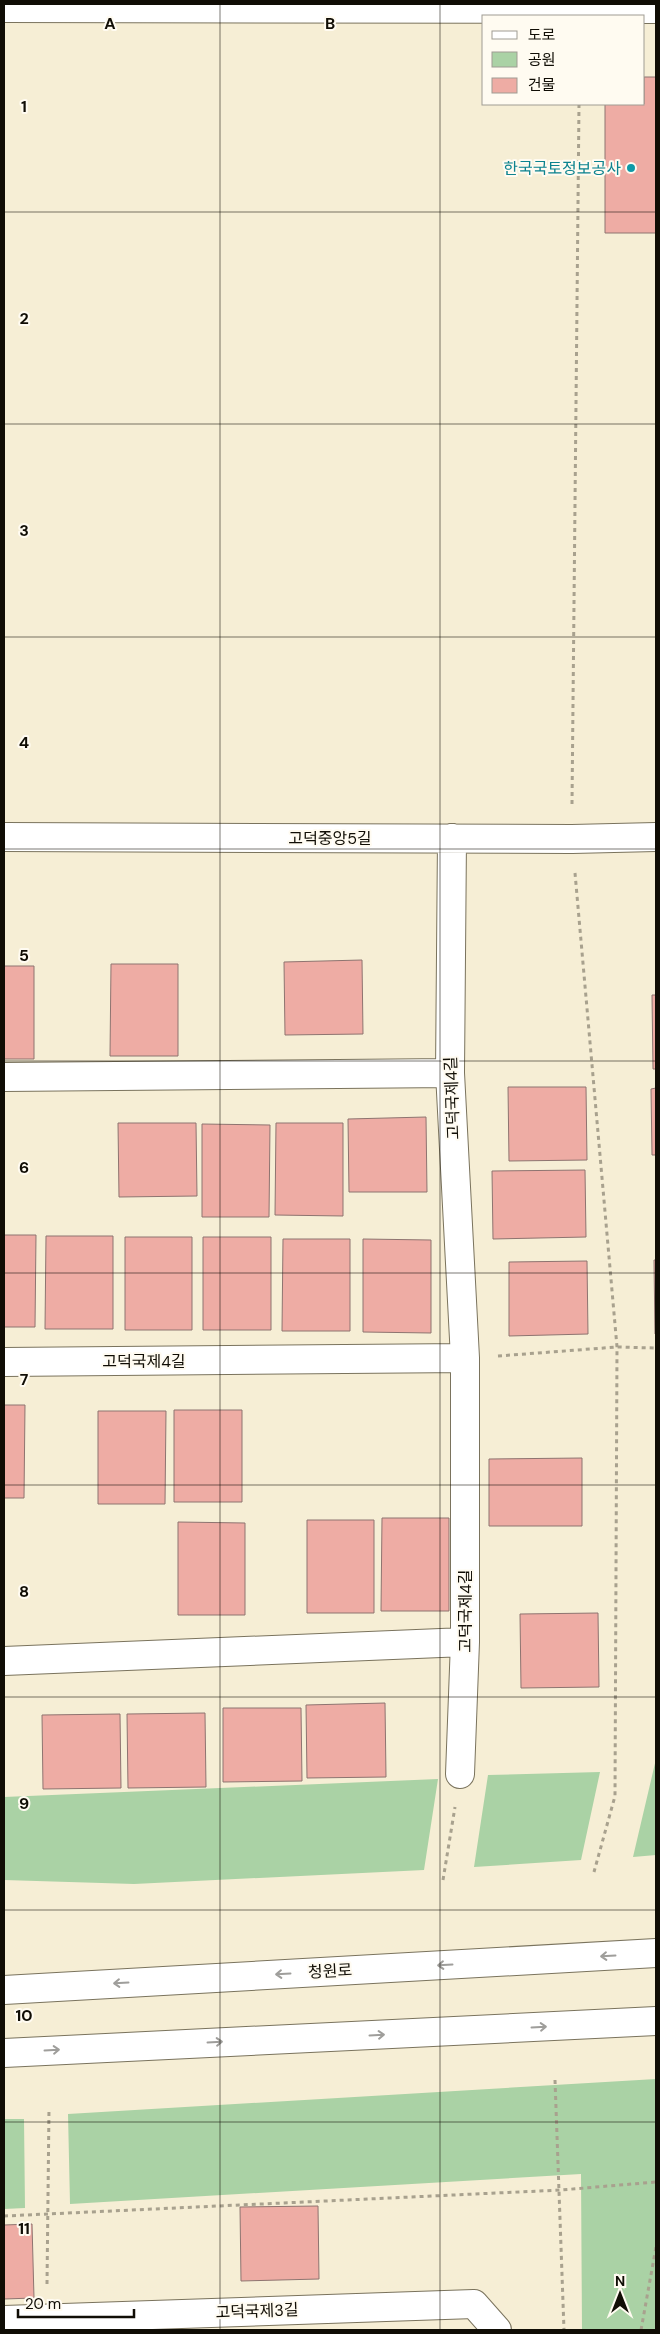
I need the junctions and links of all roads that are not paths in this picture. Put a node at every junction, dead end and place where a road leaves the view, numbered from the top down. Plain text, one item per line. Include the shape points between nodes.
1 (4, 8) edge
2 (656, 9) edge
3 (4, 837) edge
4 (656, 837) edge
5 (452, 838) junction
6 (450, 1073) junction
7 (4, 1077) edge
8 (465, 1358) junction
9 (4, 1362) edge
10 (465, 1642) junction
11 (4, 1661) edge
12 (460, 1774) road end
13 (656, 1953) edge
14 (4, 1990) edge
15 (656, 2021) edge
16 (4, 2053) edge
17 (4, 2320) edge
18 (497, 2330) edge

1 - 2 street
3 - 5 street, 고덕중앙5길
4 - 5 street, 고덕중앙5길
5 - 6 street, 고덕국제4길
6 - 7 street
6 - 8 street, 고덕국제4길
8 - 9 street, 고덕국제4길
8 - 10 street, 고덕국제4길
10 - 11 street
10 - 12 street, 고덕국제4길
13 -> 14 street, 청원로
16 -> 15 street
17 - 18 street, 고덕국제3길 via 474,2304

